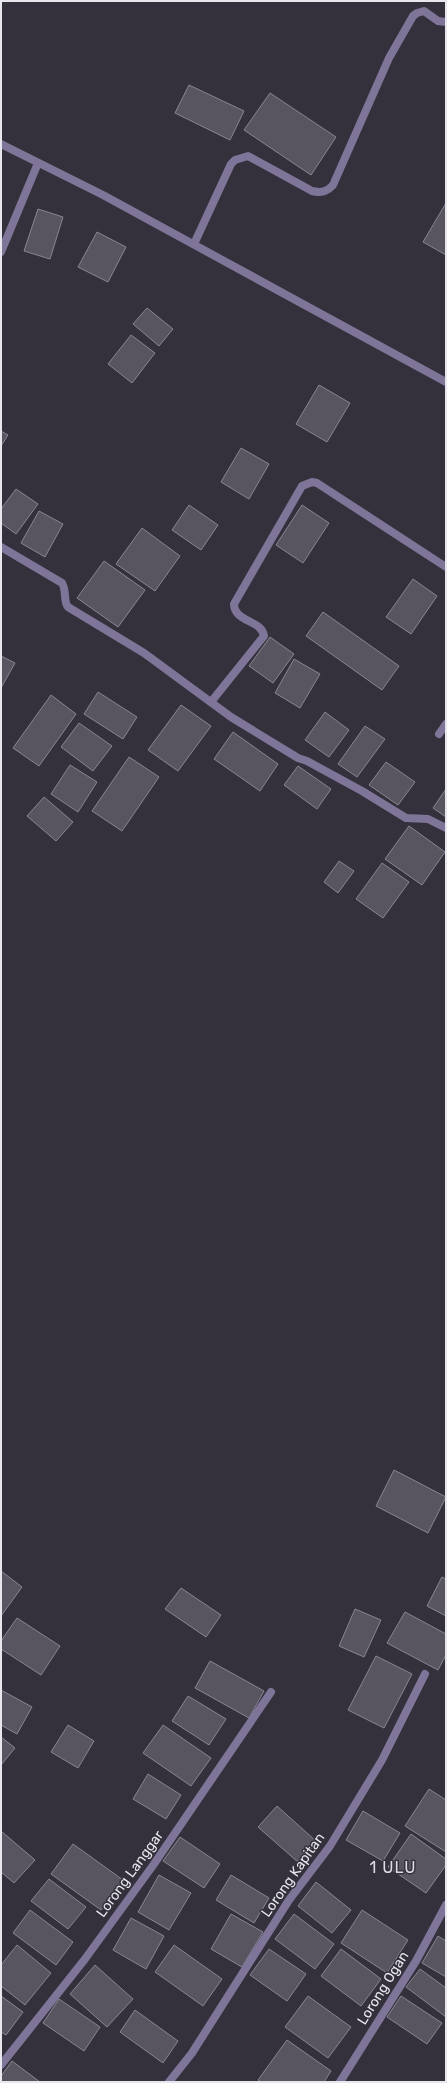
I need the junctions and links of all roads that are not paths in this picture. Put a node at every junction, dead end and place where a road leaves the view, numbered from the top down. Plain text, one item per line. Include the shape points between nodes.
1 (446, 22) edge
2 (1, 144) edge
3 (38, 163) junction
4 (194, 244) junction
5 (1, 252) edge
6 (446, 382) edge
7 (1, 547) edge
8 (446, 567) edge
9 (211, 702) junction
10 (446, 724) edge
11 (439, 734) dead end
12 (446, 828) edge
13 (425, 1674) dead end
14 (271, 1692) dead end
15 (446, 1905) edge
16 (1, 2065) edge
17 (169, 2082) edge
18 (340, 2082) edge

1 - 4 street via 438,21 424,11 413,16 389,58 329,190 312,191 248,156 242,158 232,164
2 - 3 street
3 - 4 street
3 - 5 street
4 - 6 street
7 - 9 street via 62,583 68,607 144,653
8 - 9 street via 317,483 306,483 234,604 237,614 260,628 264,636
9 - 12 street via 258,734 362,791 401,816 408,819 428,819
10 - 11 street
13 - 17 street, Lorong Kapitan via 382,1760 330,1846 289,1900 192,2052
14 - 16 street, Lorong Langgar via 150,1870 85,1959
15 - 18 street, Lorong Ogan via 416,1962

